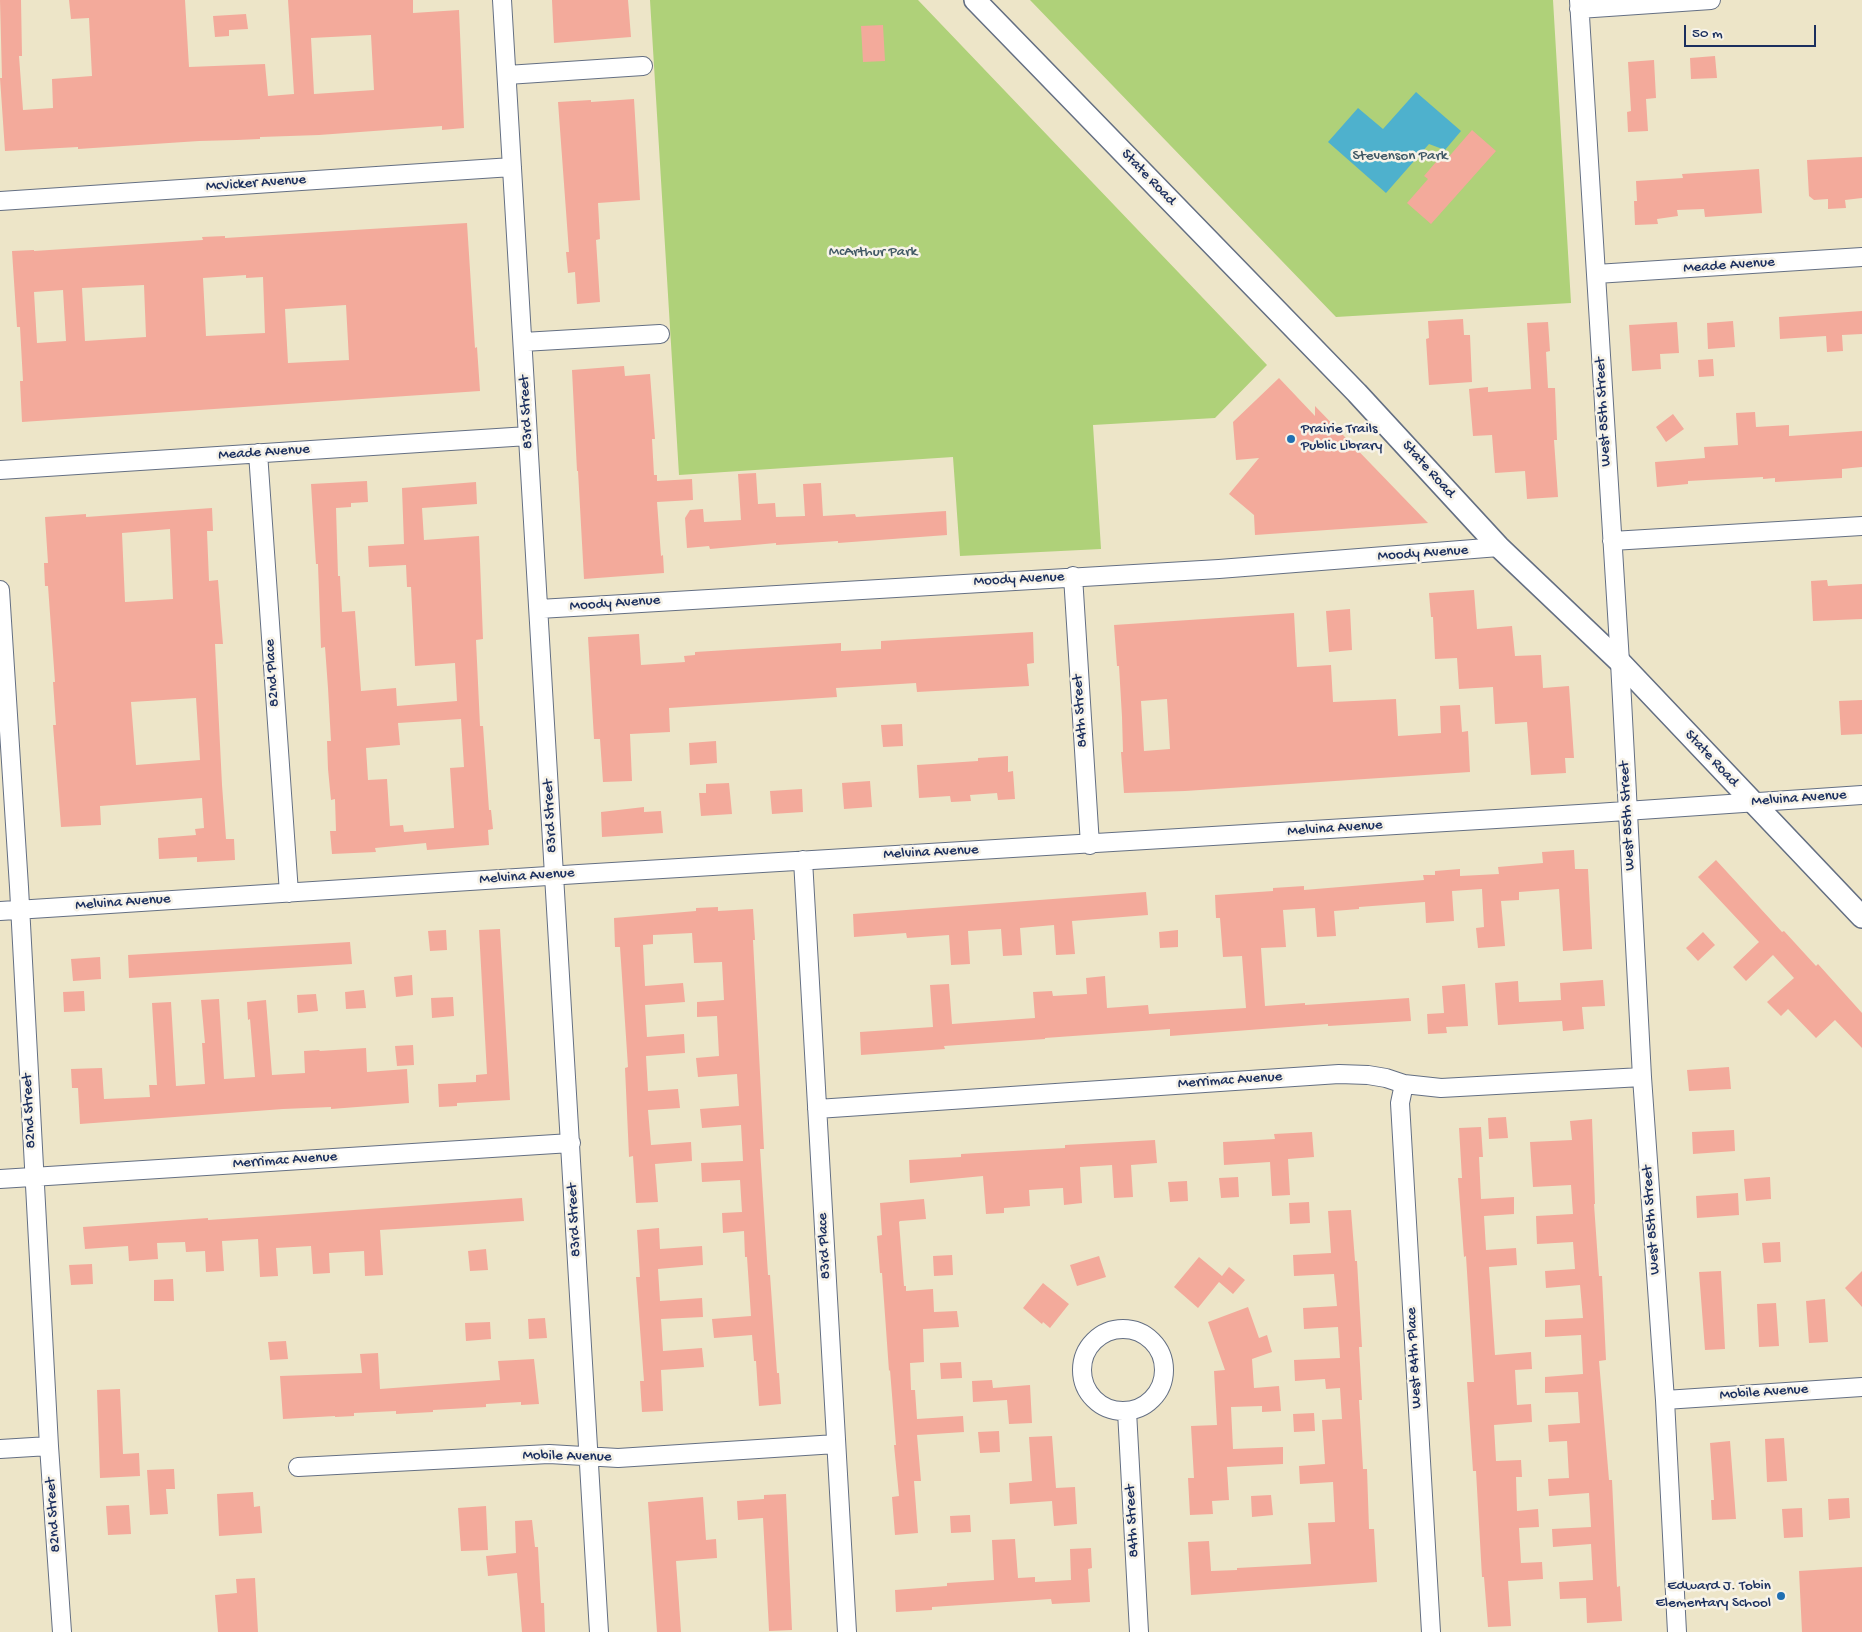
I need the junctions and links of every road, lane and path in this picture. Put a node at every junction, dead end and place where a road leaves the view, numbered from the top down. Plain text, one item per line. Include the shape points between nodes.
1 (502, 0) edge
2 (975, 0) edge
3 (1711, 0) edge
4 (1579, 4) edge
5 (643, 66) dead end
6 (507, 75) junction
7 (512, 167) junction
8 (0, 201) edge
9 (1862, 257) edge
10 (1596, 274) junction
11 (660, 334) dead end
12 (523, 342) junction
13 (528, 436) junction
14 (258, 453) junction
15 (0, 470) edge
16 (1862, 526) edge
17 (1612, 542) junction
18 (1499, 547) junction
19 (1073, 576) junction
20 (0, 590) edge
21 (539, 609) junction
22 (1620, 662) junction
23 (1862, 795) edge
24 (1752, 803) junction
25 (1628, 810) junction
26 (1090, 845) junction
27 (803, 860) junction
28 (555, 876) junction
29 (289, 893) junction
30 (20, 909) junction
31 (0, 911) edge
32 (1862, 917) edge
33 (1642, 1077) junction
34 (1404, 1084) junction
35 (817, 1110) junction
36 (570, 1143) junction
37 (33, 1176) junction
38 (0, 1179) edge
39 (1862, 1387) edge
40 (1665, 1400) junction
41 (1127, 1410) junction
42 (836, 1444) junction
43 (49, 1446) junction
44 (0, 1449) edge
45 (589, 1456) junction
46 (298, 1468) dead end
47 (62, 1632) edge
48 (599, 1632) edge
49 (846, 1632) edge
50 (1138, 1632) edge
51 (1431, 1632) edge
52 (1676, 1632) edge

1 - 6 street, 83rd Street
2 - 18 street, State Road via 1357,392
3 - 4 street
4 - 10 street, West 85th Street
5 - 6 street
6 - 7 street, 83rd Street
7 - 8 street, McVicker Avenue
7 - 12 street, 83rd Street
9 - 10 street, Meade Avenue
10 - 17 street, West 85th Street
11 - 12 street
12 - 13 street, 83rd Street
13 - 14 street, Meade Avenue
13 - 21 street, 83rd Street
14 - 15 street, Meade Avenue
14 - 29 street, 82nd Place
16 - 17 street
17 - 22 street, West 85th Street
18 - 19 street, Moody Avenue via 1219,569
18 - 22 street, State Road
19 - 21 street, Moody Avenue
19 - 26 street, 84th Street
20 - 30 street, 82nd Street
21 - 28 street, 83rd Street
22 - 24 street, State Road
22 - 25 street, West 85th Street
23 - 24 street, Melvina Avenue
24 - 25 street, Melvina Avenue
24 - 32 street, State Road
25 - 26 street, Melvina Avenue
25 - 33 street, West 85th Street
26 - 27 street, Melvina Avenue
27 - 28 street, Melvina Avenue
27 - 35 street, 83rd Place
28 - 29 street, Melvina Avenue
28 - 36 street, 83rd Street
29 - 30 street, Melvina Avenue
30 - 31 street, Melvina Avenue
30 - 37 street, 82nd Street
33 - 34 street, Merrimac Avenue via 1441,1088
33 - 40 street, West 85th Street
34 - 35 street, Merrimac Avenue via 1368,1075 1339,1074
34 - 51 street, West 84th Place via 1400,1103
35 - 42 street, 83rd Place
36 - 37 street, Merrimac Avenue
36 - 45 street, 83rd Street
37 - 38 street, Merrimac Avenue
37 - 43 street, 82nd Street
39 - 40 street, Mobile Avenue
40 - 52 street, West 85th Street
41 - 41 street via 1138,1408 1157,1393 1162,1383 1163,1360 1151,1339 1130,1329 1118,1329 1095,1340 1088,1350 1083,1374 1093,1397 1108,1407
41 - 50 street, 84th Street
42 - 45 street, Mobile Avenue via 618,1458
42 - 49 street, 83rd Place
43 - 44 street
43 - 47 street, 82nd Street
45 - 46 street, Mobile Avenue via 549,1454
45 - 48 street, 83rd Street

